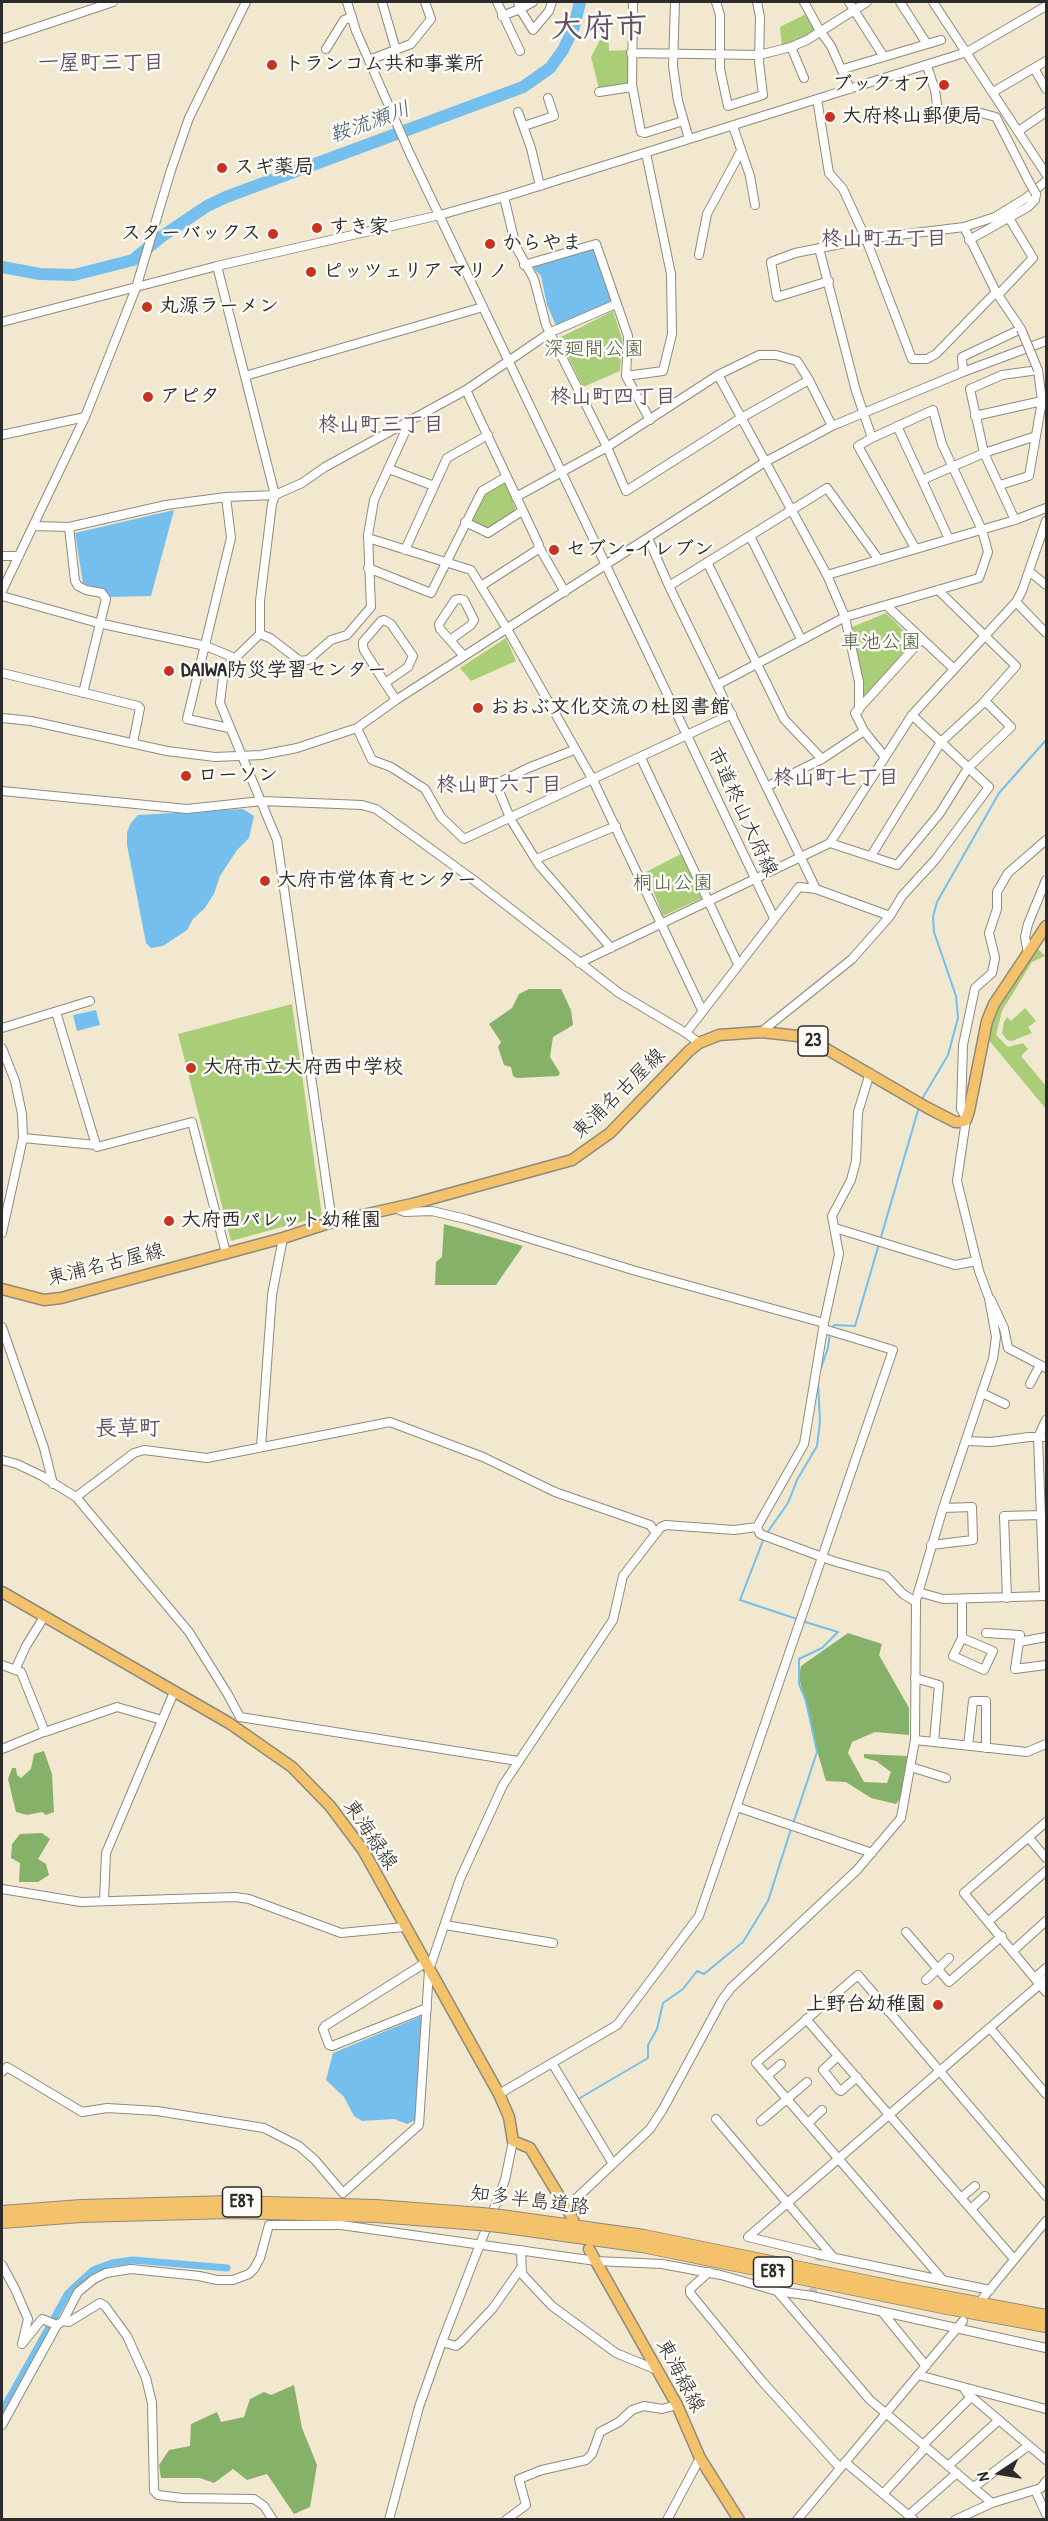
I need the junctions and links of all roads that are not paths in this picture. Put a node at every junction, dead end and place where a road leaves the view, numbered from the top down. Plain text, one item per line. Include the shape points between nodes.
1 (113, 2) edge
2 (246, 2) edge
3 (350, 2) edge
4 (382, 2) edge
5 (425, 2) edge
6 (497, 2) edge
7 (533, 2) edge
8 (552, 2) edge
9 (633, 2) edge
10 (675, 2) edge
11 (716, 2) edge
12 (757, 2) edge
13 (804, 2) edge
14 (867, 2) edge
15 (900, 2) edge
16 (933, 2) edge
17 (519, 5) edge
18 (851, 6) edge
19 (1047, 6) edge
20 (502, 16) junction
21 (352, 17) junction
22 (820, 31) junction
23 (2, 39) edge
24 (791, 47) junction
25 (326, 49) dead end
26 (396, 50) junction
27 (520, 51) dead end
28 (967, 52) junction
29 (631, 53) junction
30 (673, 54) junction
31 (719, 54) junction
32 (759, 55) junction
33 (884, 57) junction
34 (369, 60) junction
35 (1047, 61) edge
36 (927, 66) junction
37 (1034, 68) junction
38 (843, 69) junction
39 (804, 78) dead end
40 (632, 87) junction
41 (850, 89) junction
42 (1047, 89) edge
43 (599, 92) dead end
44 (993, 92) junction
45 (548, 98) dead end
46 (817, 99) junction
47 (518, 112) dead end
48 (1047, 112) edge
49 (683, 121) junction
50 (524, 126) junction
51 (733, 126) junction
52 (1020, 130) junction
53 (689, 139) junction
54 (741, 151) junction
55 (646, 153) junction
56 (1047, 174) edge
57 (1047, 181) edge
58 (540, 186) junction
59 (504, 197) junction
60 (755, 206) dead end
61 (440, 215) junction
62 (1009, 218) junction
63 (964, 227) junction
64 (866, 239) junction
65 (969, 240) junction
66 (819, 249) junction
67 (699, 255) dead end
68 (524, 265) junction
69 (217, 266) junction
70 (829, 281) junction
71 (136, 288) junction
72 (997, 293) junction
73 (616, 304) junction
74 (483, 307) junction
75 (2, 322) edge
76 (1021, 329) junction
77 (551, 332) junction
78 (1047, 341) edge
79 (509, 360) junction
80 (1038, 370) junction
81 (963, 372) junction
82 (718, 375) junction
83 (245, 376) junction
84 (626, 376) junction
85 (809, 380) junction
86 (466, 390) junction
87 (1042, 401) junction
88 (863, 412) junction
89 (975, 416) junction
90 (85, 417) junction
91 (741, 418) junction
92 (411, 419) junction
93 (650, 420) junction
94 (832, 426) junction
95 (897, 426) junction
96 (2, 435) edge
97 (488, 435) junction
98 (1036, 436) junction
99 (872, 438) junction
100 (607, 447) junction
101 (984, 453) junction
102 (765, 462) junction
103 (952, 467) junction
104 (389, 469) junction
105 (562, 472) junction
106 (506, 477) junction
107 (922, 480) junction
108 (999, 485) junction
109 (434, 486) junction
110 (275, 495) junction
111 (226, 497) junction
112 (516, 498) junction
113 (1047, 508) edge
114 (793, 509) junction
115 (522, 512) junction
116 (1015, 520) junction
117 (1047, 521) edge
118 (465, 522) junction
119 (34, 526) junction
120 (69, 527) junction
121 (982, 530) junction
122 (750, 536) junction
123 (368, 538) junction
124 (648, 538) junction
125 (949, 539) junction
126 (539, 547) junction
127 (915, 548) junction
128 (405, 550) junction
129 (2, 556) edge
130 (19, 556) junction
131 (879, 560) junction
132 (707, 562) junction
133 (447, 563) junction
134 (606, 566) junction
135 (368, 568) junction
136 (1029, 571) junction
137 (827, 575) junction
138 (1047, 585) edge
139 (481, 586) junction
140 (669, 586) junction
141 (938, 590) junction
142 (2, 591) edge
143 (565, 592) junction
144 (2, 596) edge
145 (1016, 602) junction
146 (886, 605) junction
147 (845, 617) junction
148 (98, 623) junction
149 (507, 629) junction
150 (1047, 633) edge
151 (260, 634) junction
152 (986, 636) junction
153 (801, 639) junction
154 (922, 639) junction
155 (450, 640) junction
156 (206, 646) junction
157 (464, 656) junction
158 (235, 658) junction
159 (758, 662) junction
160 (954, 669) junction
161 (2, 673) edge
162 (385, 683) junction
163 (717, 685) junction
164 (83, 693) junction
165 (396, 700) junction
166 (985, 701) junction
167 (859, 710) junction
168 (732, 714) junction
169 (912, 715) junction
170 (2, 718) edge
171 (229, 728) junction
172 (357, 728) junction
173 (864, 731) junction
174 (687, 735) junction
175 (941, 742) junction
176 (133, 743) junction
177 (574, 750) junction
178 (242, 756) junction
179 (885, 757) junction
180 (641, 758) junction
181 (822, 759) junction
182 (968, 768) junction
183 (593, 780) junction
184 (768, 786) junction
185 (2, 791) edge
186 (262, 801) junction
187 (511, 818) junction
188 (616, 826) junction
189 (1047, 840) edge
190 (830, 843) junction
191 (871, 856) junction
192 (801, 858) junction
193 (536, 859) junction
194 (755, 879) junction
195 (1047, 880) edge
196 (816, 889) junction
197 (709, 900) junction
198 (890, 916) junction
199 (774, 918) junction
200 (661, 924) junction
201 (1047, 926) edge
202 (611, 948) junction
203 (1028, 953) junction
204 (579, 963) junction
205 (738, 964) junction
206 (90, 1001) dead end
207 (702, 1010) junction
208 (56, 1012) junction
209 (2, 1028) edge
210 (760, 1032) junction
211 (686, 1033) junction
212 (699, 1043) junction
213 (2, 1048) edge
214 (870, 1074) junction
215 (966, 1119) junction
216 (23, 1138) junction
217 (96, 1145) junction
218 (395, 1208) junction
219 (332, 1222) junction
220 (835, 1228) junction
221 (2, 1233) edge
222 (283, 1238) junction
223 (226, 1253) junction
224 (977, 1262) junction
225 (2, 1289) edge
226 (989, 1298) junction
227 (2, 1327) edge
228 (827, 1329) junction
229 (1043, 1367) edge
230 (1030, 1384) dead end
231 (982, 1393) junction
232 (1005, 1404) dead end
233 (1047, 1420) edge
234 (1042, 1437) edge
235 (966, 1441) junction
236 (261, 1447) junction
237 (2, 1460) edge
238 (53, 1484) junction
239 (76, 1497) junction
240 (943, 1508) junction
241 (1041, 1515) junction
242 (655, 1532) junction
243 (762, 1533) junction
244 (931, 1545) junction
245 (823, 1557) junction
246 (2, 1592) edge
247 (918, 1592) junction
248 (1045, 1596) edge
249 (1007, 1598) junction
250 (962, 1599) junction
251 (916, 1602) junction
252 (44, 1617) junction
253 (986, 1633) dead end
254 (1047, 1637) edge
255 (962, 1638) junction
256 (1019, 1642) junction
257 (2, 1665) edge
258 (1047, 1665) edge
259 (15, 1670) junction
260 (915, 1678) junction
261 (174, 1692) junction
262 (162, 1720) junction
263 (236, 1721) junction
264 (41, 1733) dead end
265 (915, 1740) junction
266 (933, 1742) junction
267 (1047, 1744) edge
268 (968, 1746) junction
269 (986, 1748) junction
270 (2, 1749) edge
271 (518, 1761) junction
272 (911, 1767) junction
273 (946, 1778) dead end
274 (737, 1807) junction
275 (1047, 1822) edge
276 (1029, 1838) junction
277 (872, 1853) junction
278 (1047, 1858) edge
279 (1047, 1872) edge
280 (2, 1889) edge
281 (104, 1901) junction
282 (988, 1921) junction
283 (1047, 1921) edge
284 (445, 1925) junction
285 (404, 1927) junction
286 (906, 1932) dead end
287 (1002, 1936) junction
288 (553, 1943) dead end
289 (1014, 1950) junction
290 (949, 1958) dead end
291 (427, 1967) junction
292 (938, 1968) junction
293 (1047, 1968) edge
294 (926, 1980) dead end
295 (1041, 1980) edge
296 (1047, 1992) edge
297 (900, 2000) dead end
298 (427, 2008) junction
299 (888, 2011) junction
300 (806, 2019) junction
301 (990, 2028) junction
302 (838, 2056) junction
303 (552, 2063) junction
304 (781, 2064) dead end
305 (2, 2072) edge
306 (940, 2072) junction
307 (767, 2076) junction
308 (857, 2077) junction
309 (807, 2082) dead end
310 (499, 2094) junction
311 (1047, 2094) edge
312 (787, 2099) junction
313 (822, 2110) dead end
314 (890, 2115) junction
315 (716, 2119) dead end
316 (761, 2121) dead end
317 (808, 2123) junction
318 (513, 2141) junction
319 (839, 2160) junction
320 (613, 2164) junction
321 (975, 2186) dead end
322 (985, 2196) dead end
323 (1047, 2196) edge
324 (961, 2198) junction
325 (788, 2203) junction
326 (566, 2208) junction
327 (971, 2209) junction
328 (2, 2212) edge
329 (480, 2219) junction
330 (573, 2219) dead end
331 (500, 2221) junction
332 (2, 2222) edge
333 (1045, 2225) edge
334 (481, 2243) junction
335 (589, 2249) dead end
336 (521, 2250) junction
337 (835, 2258) junction
338 (1014, 2259) junction
339 (596, 2260) junction
340 (2, 2265) edge
341 (521, 2268) junction
342 (709, 2272) junction
343 (942, 2279) junction
344 (990, 2290) junction
345 (777, 2291) junction
346 (982, 2299) dead end
347 (883, 2313) junction
348 (1047, 2316) edge
349 (60, 2323) junction
350 (961, 2325) junction
351 (1047, 2326) edge
352 (442, 2342) junction
353 (1047, 2348) edge
354 (926, 2366) junction
355 (657, 2370) junction
356 (918, 2375) junction
357 (962, 2386) junction
358 (971, 2397) junction
359 (677, 2405) junction
360 (1047, 2409) edge
361 (886, 2414) junction
362 (999, 2420) junction
363 (2, 2425) edge
364 (925, 2446) junction
365 (1028, 2446) junction
366 (700, 2458) junction
367 (1047, 2460) edge
368 (843, 2465) junction
369 (948, 2466) junction
370 (957, 2473) junction
371 (1047, 2481) edge
372 (974, 2487) junction
373 (1035, 2490) junction
374 (883, 2494) junction
375 (992, 2503) junction
376 (1047, 2514) edge
377 (911, 2517) edge
378 (801, 2518) edge
379 (273, 2520) edge
380 (389, 2520) edge
381 (506, 2520) edge
382 (667, 2520) edge
383 (739, 2520) edge
384 (955, 2520) edge

1 - 23 street
2 - 71 street via 189,118
3 - 21 street, 市道柊山大府線
4 - 26 street
5 - 26 street via 431,19 411,44
6 - 20 street
7 - 17 street
8 - 17 street via 533,30
9 - 29 street
10 - 30 street
11 - 31 street via 720,15
12 - 32 street
13 - 22 street
14 - 18 street
15 - 33 street via 927,44 940,40 918,47
16 - 28 street
17 - 20 street
18 - 22 street
18 - 33 street
19 - 28 street
20 - 27 street
21 - 25 street via 344,20
21 - 34 street, 市道柊山大府線
22 - 24 street
22 - 38 street
24 - 32 street
24 - 39 street
26 - 34 street
28 - 36 street
28 - 44 street
29 - 30 street
29 - 40 street
30 - 31 street
30 - 49 street
31 - 32 street
31 - 32 street via 728,106 763,95
33 - 38 street
34 - 61 street, 市道柊山大府線
35 - 37 street
36 - 41 street
36 - 62 street, bridge via 938,112 977,112 996,117 1036,194 1035,200
37 - 42 street
37 - 44 street
38 - 41 street
40 - 43 street
40 - 49 street via 641,132
41 - 46 street
44 - 52 street
45 - 50 street via 554,116
46 - 51 street
46 - 64 street via 829,172 843,189
47 - 50 street
48 - 52 street
49 - 53 street
50 - 58 street
51 - 53 street
51 - 54 street
52 - 56 street
53 - 55 street
54 - 60 street
54 - 67 street via 707,214
55 - 58 street
55 - 84 street via 671,274 672,334 663,371
57 - 63 street via 995,216
58 - 59 street
59 - 61 street
59 - 68 street
61 - 69 street
61 - 74 street, 市道柊山大府線
62 - 65 street
62 - 72 street via 1033,258
63 - 64 street
63 - 65 street
64 - 66 street
64 - 72 street via 912,359 927,359 936,354
65 - 72 street
66 - 70 street
66 - 70 street via 771,262 777,297
68 - 73 street via 596,244
68 - 77 street via 534,279
69 - 71 street
69 - 83 street
70 - 88 street
71 - 75 street
71 - 90 street
72 - 76 street
73 - 77 street
73 - 84 street via 628,336
74 - 79 street, 市道柊山大府線
74 - 83 street
76 - 80 street, bridge
76 - 81 street via 962,357
77 - 79 street
77 - 100 street
78 - 81 street
79 - 86 street
79 - 105 street, 市道柊山大府線
80 - 87 street
80 - 89 street via 1002,375 970,389
81 - 88 street
82 - 85 street via 759,356 776,355 797,361
82 - 91 street
82 - 93 street
83 - 110 street
84 - 93 street
85 - 91 street
85 - 94 street
86 - 92 street
86 - 97 street
87 - 89 street
87 - 98 street
88 - 94 street
88 - 99 street
89 - 101 street
90 - 96 street
90 - 119 street
91 - 100 street via 626,492
91 - 102 street
92 - 104 street
92 - 110 street
93 - 100 street
94 - 102 street
95 - 99 street
95 - 103 street via 933,410
95 - 107 street
97 - 106 street
97 - 109 street via 447,458
98 - 101 street
98 - 108 street via 1029,476
99 - 127 street via 858,446
100 - 105 street
101 - 103 street
101 - 108 street
102 - 114 street
102 - 124 street
103 - 107 street
103 - 121 street
104 - 109 street
104 - 123 street via 374,500
105 - 112 street
105 - 134 street, 市道柊山大府線
106 - 112 street
106 - 118 street via 482,491
107 - 125 street
108 - 116 street
109 - 128 street
110 - 111 street
110 - 151 street via 260,601
111 - 120 street via 166,505
111 - 156 street via 231,538
112 - 115 street
113 - 116 street
114 - 122 street
114 - 131 street via 827,488
114 - 137 street
115 - 118 street via 488,533
115 - 126 street
116 - 121 street
117 - 136 street
118 - 133 street
119 - 120 street
119 - 130 street
120 - 148 street via 75,581 106,598
121 - 125 street
121 - 141 street via 988,552 979,578
122 - 132 street
122 - 153 street
123 - 128 street
123 - 135 street
124 - 134 street
124 - 140 street
125 - 127 street
126 - 139 street
126 - 143 street
127 - 131 street
128 - 133 street
129 - 130 street
130 - 142 street
131 - 137 street
132 - 140 street
132 - 159 street
133 - 135 street via 431,593
133 - 139 street via 471,570
134 - 143 street
134 - 174 street, 市道柊山大府線
135 - 151 street via 371,607 346,635 331,640 308,660 300,661
136 - 138 street
136 - 145 street
137 - 147 street
139 - 149 street
140 - 163 street
141 - 146 street
141 - 152 street
143 - 149 street
144 - 148 street
145 - 150 street
145 - 152 street
146 - 147 street
146 - 154 street
147 - 153 street
147 - 167 street via 859,682
148 - 156 street
148 - 164 street
149 - 157 street
149 - 177 street
151 - 158 street
152 - 160 street
152 - 166 street via 1016,666
153 - 159 street
154 - 160 street
154 - 167 street
155 - 155 street via 439,624 455,600 460,599 474,620
155 - 157 street
156 - 158 street
156 - 171 street via 187,719
157 - 165 street
158 - 171 street via 224,669 220,703
159 - 163 street
159 - 181 street via 784,719
160 - 169 street
161 - 164 street
162 - 162 street via 363,646 384,620 413,656 408,667
162 - 165 street
163 - 168 street
164 - 176 street via 140,708
165 - 172 street
166 - 175 street
166 - 182 street via 1011,727
167 - 173 street via 855,713
168 - 174 street
168 - 184 street
169 - 175 street
169 - 179 street
170 - 176 street
171 - 178 street
172 - 178 street via 297,748
172 - 187 street via 372,760 425,789 441,817 464,839
173 - 179 street
173 - 181 street
174 - 180 street
174 - 194 street, 市道柊山大府線
175 - 182 street
175 - 191 street
176 - 178 street via 193,755
177 - 183 street
177 - 187 street via 496,783
178 - 186 street
179 - 190 street
180 - 183 street
180 - 197 street
181 - 184 street
182 - 191 street via 940,813 897,865
182 - 198 street via 988,787
183 - 187 street
183 - 188 street
184 - 192 street
185 - 186 street via 188,809
186 - 204 street via 376,808
186 - 219 street via 277,840
187 - 193 street
188 - 193 street
188 - 200 street
189 - 215 street via 1008,873 997,892 997,909 989,933 995,958 992,973 975,988 963,1045 961,1109
190 - 191 street
190 - 192 street
192 - 194 street
192 - 196 street
193 - 202 street
194 - 197 street
194 - 199 street, 市道柊山大府線
195 - 203 street via 1024,937
196 - 198 street
196 - 199 street via 799,887
197 - 200 street
197 - 205 street
198 - 210 street via 852,959
199 - 205 street
200 - 202 street
200 - 207 street
201 - 203 main road
202 - 204 street
203 - 215 main road via 987,1021
204 - 211 street via 619,993
205 - 207 street
206 - 208 street
207 - 211 street
208 - 209 street
208 - 217 street
210 - 212 main road, 東浦名古屋線 / 23 via 719,1035
210 - 214 main road, 東浦名古屋線 / 23 via 811,1040
211 - 212 street
212 - 218 main road, 東浦名古屋線 / 23 via 583,1155
213 - 216 street via 15,1081
214 - 215 main road, 東浦名古屋線 / 23 via 955,1122
214 - 220 street via 858,1112 856,1161 851,1180 832,1216
215 - 224 street via 957,1180
216 - 217 street
216 - 221 street
217 - 223 street via 97,1148 192,1122
218 - 219 main road, 東浦名古屋線 / 23
218 - 228 street via 466,1219
219 - 222 main road, 東浦名古屋線 / 23
220 - 224 street via 955,1265
220 - 228 street via 839,1254
222 - 223 main road, 東浦名古屋線 / 23
222 - 236 street via 272,1295
223 - 225 main road, 東浦名古屋線 / 23 via 61,1298 44,1300
224 - 226 street
226 - 229 street via 1001,1319 1008,1348
226 - 231 street via 996,1337
227 - 238 street
228 - 243 street via 804,1444
228 - 245 street via 892,1350
229 - 230 street
231 - 232 street
231 - 235 street
233 - 234 street
234 - 235 street
234 - 241 street
235 - 240 street
236 - 239 street via 207,1458 144,1450 134,1453
236 - 242 street via 390,1422 483,1457 555,1492 650,1525
237 - 238 street
238 - 239 street
239 - 263 street via 189,1632 227,1693
240 - 244 street
240 - 244 street via 972,1508 973,1540
241 - 248 street
241 - 249 street via 1004,1516
242 - 243 street via 666,1525
242 - 271 street via 623,1576 609,1628
243 - 245 street
244 - 247 street
245 - 251 street via 886,1576
245 - 274 street
246 - 252 main road, 東海緑線
247 - 250 street
247 - 251 street
248 - 249 street
249 - 250 street
250 - 255 street
251 - 260 street
252 - 259 street
252 - 261 main road, 東海緑線
253 - 256 street via 1020,1635
254 - 256 street
255 - 255 street via 953,1656 984,1670 993,1651
256 - 258 street via 1015,1670
257 - 259 street
259 - 262 street via 25,1680 45,1731 117,1707
260 - 265 street
260 - 266 street via 939,1685
261 - 262 street
261 - 263 main road, 東海緑線
262 - 281 street via 106,1853
263 - 271 street
263 - 285 main road, 東海緑線 via 292,1767 330,1806 363,1850
264 - 270 street
265 - 266 street
265 - 272 street
266 - 268 street
267 - 269 street via 1027,1752
268 - 269 street
268 - 269 street via 973,1701 986,1701
271 - 284 street via 494,1800
272 - 273 street
272 - 277 street via 901,1818
274 - 277 street
274 - 303 street via 699,1916 617,2025
275 - 276 street
276 - 278 street
276 - 282 street via 964,1893
277 - 320 street via 722,2000 650,2129
279 - 282 street
280 - 281 street via 81,1902
281 - 285 street via 235,1897 341,1933
282 - 287 street
283 - 289 street
284 - 288 street
284 - 291 street
285 - 291 main road, 東海緑線
286 - 292 street
287 - 289 street
287 - 292 street via 950,1982
289 - 295 street
290 - 292 street
291 - 298 street
291 - 298 street via 323,2029 332,2046
291 - 310 main road, 東海緑線
292 - 294 street
293 - 295 street
295 - 296 street
295 - 301 street
297 - 299 street
298 - 305 street via 419,2125 343,2193 299,2145 264,2128 158,2111 107,2108 82,2112 7,2067
299 - 300 street via 858,1975
299 - 306 street
300 - 302 street
300 - 307 street via 756,2063
301 - 306 street
301 - 311 street
302 - 308 street
302 - 308 street via 823,2070 839,2090
303 - 310 street
303 - 320 street
304 - 307 street
306 - 314 street
306 - 323 street
307 - 312 street
308 - 314 street
309 - 312 street
310 - 318 main road, 東海緑線 via 509,2117
312 - 316 street
312 - 317 street
313 - 317 street
314 - 319 street
314 - 324 street
315 - 325 street
317 - 319 street
318 - 326 main road via 530,2148
318 - 334 street via 505,2180
319 - 325 street
319 - 343 street
320 - 326 street
321 - 324 street
322 - 327 street
324 - 327 street
325 - 337 street
325 - 337 street via 748,2237
326 - 330 main road
327 - 338 street
328 - 329 highway, 知多半島道路 / E87 via 230,2202 376,2206
329 - 331 highway, 知多半島道路 / E87, bridge
329 - 332 highway, 知多半島道路 / E87 via 231,2212
331 - 348 highway, 知多半島道路 / E87 via 654,2238
331 - 351 highway, 知多半島道路 / E87
333 - 338 street
334 - 336 street
334 - 349 street via 341,2225 269,2225 260,2258 244,2277 221,2281 150,2270 116,2270 83,2288
334 - 352 street
335 - 339 main road, 東海緑線
336 - 339 street
336 - 341 street
337 - 343 street
338 - 344 street
339 - 342 street
339 - 355 main road, 東海緑線
340 - 349 street via 28,2319 22,2344 42,2319
341 - 352 street via 493,2308 456,2346
341 - 355 street via 522,2274 552,2306 587,2333 616,2354
342 - 345 street
342 - 368 street via 690,2293 761,2380
343 - 344 street
344 - 346 street
345 - 347 street
345 - 361 street
347 - 350 street
347 - 354 street
349 - 363 street
349 - 379 street via 69,2322 100,2303 127,2336 146,2378 152,2403 154,2492 182,2498 254,2499 264,2505
350 - 353 street
350 - 354 street
352 - 380 street
354 - 356 street
355 - 359 main road, 東海緑線
356 - 357 street
356 - 361 street
357 - 358 street
357 - 360 street
358 - 362 street
358 - 364 street
359 - 366 main road, 東海緑線
359 - 381 street via 632,2410 600,2432 586,2460 519,2479 526,2505
361 - 364 street
361 - 368 street
362 - 365 street
362 - 369 street
364 - 369 street
364 - 374 street
365 - 367 street
365 - 372 street
366 - 382 street
366 - 383 main road, 東海緑線
368 - 374 street
368 - 378 street
369 - 370 street
370 - 372 street
370 - 377 street
371 - 373 street
372 - 375 street
373 - 375 street
373 - 376 street
374 - 377 street
375 - 384 street

